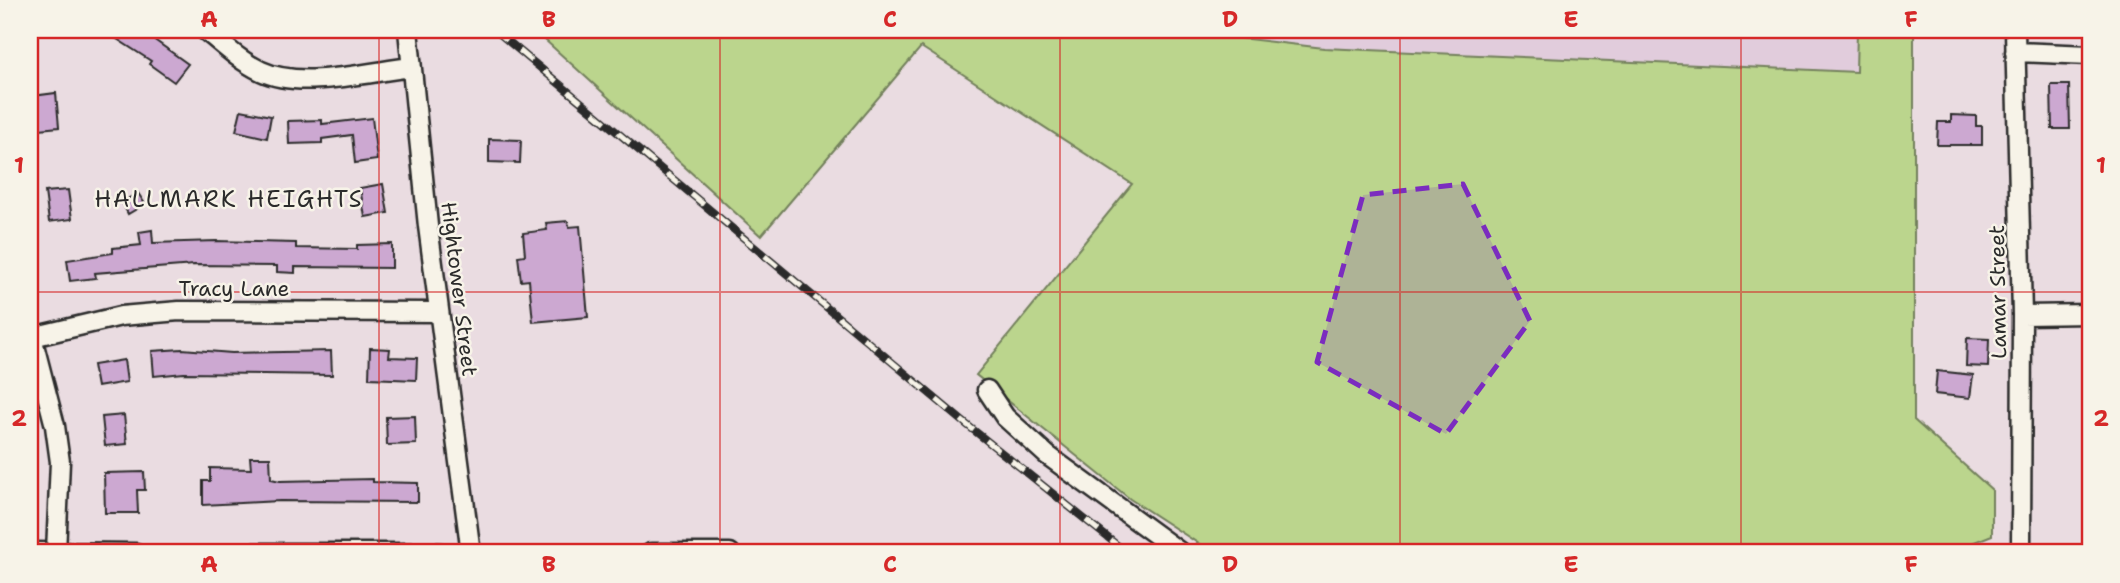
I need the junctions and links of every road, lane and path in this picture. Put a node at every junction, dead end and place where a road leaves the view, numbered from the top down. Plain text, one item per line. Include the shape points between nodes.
1 (205, 30) edge
2 (408, 30) edge
3 (2015, 30) edge
4 (2015, 52) junction
5 (2090, 55) edge
6 (411, 67) junction
7 (439, 312) junction
8 (2090, 314) edge
9 (2022, 315) junction
10 (31, 333) edge
11 (987, 390) dead end
12 (30, 552) edge
13 (55, 552) edge
14 (136, 553) edge
15 (241, 553) edge
16 (440, 553) edge
17 (471, 553) edge
18 (651, 553) edge
19 (730, 553) edge
20 (1181, 553) edge
21 (2021, 553) edge

1 - 6 street via 234,54 278,77 299,80
2 - 6 street, Hightower Street
3 - 4 street, Lamar Street
4 - 5 street
4 - 9 street, Lamar Street
6 - 7 street, Hightower Street
7 - 10 street, Tracy Lane via 179,311 121,316
7 - 17 street, Hightower Street
8 - 9 street
9 - 21 street, Lamar Street
10 - 13 street via 60,462
11 - 20 street via 1005,417 1047,455
12 - 13 street
13 - 14 street
15 - 16 street
18 - 19 street

